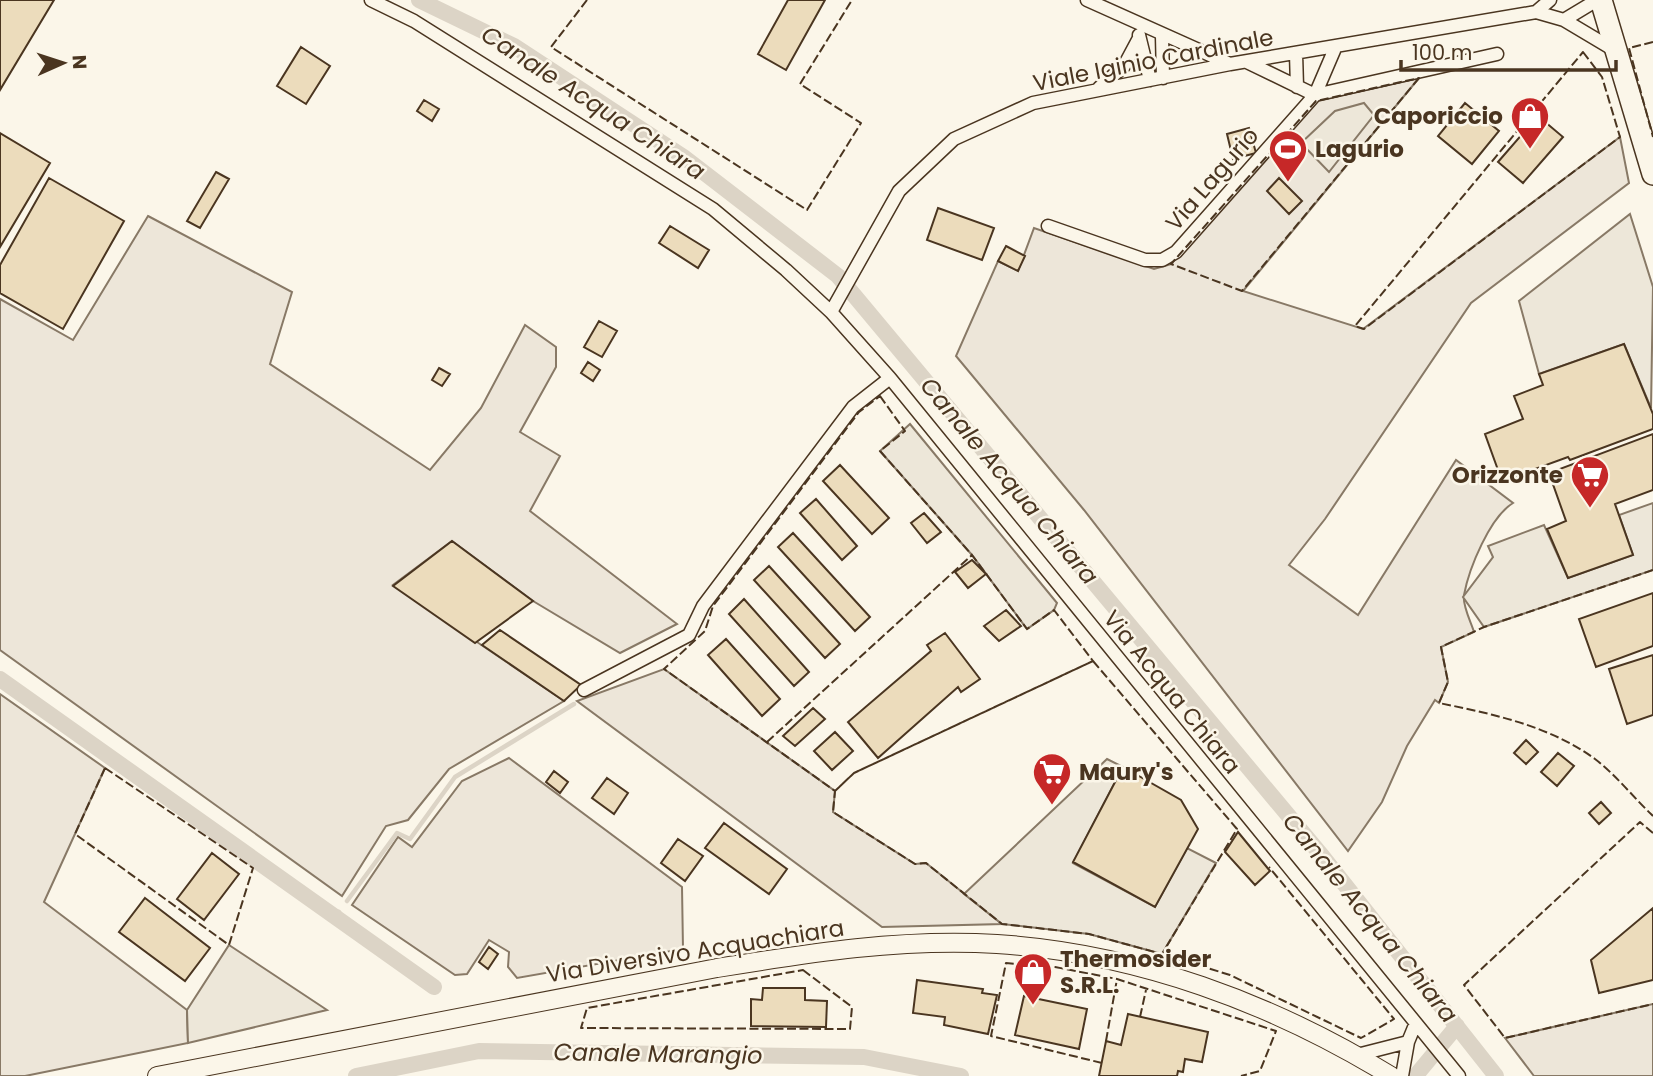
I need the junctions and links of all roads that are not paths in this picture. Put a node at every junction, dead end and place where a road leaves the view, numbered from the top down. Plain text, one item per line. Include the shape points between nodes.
1 (371, 0) edge
2 (1087, 0) edge
3 (1550, 0) edge
4 (1599, 0) edge
5 (1536, 12) junction
6 (1564, 20) junction
7 (1136, 24) junction
8 (1162, 36) junction
9 (1139, 38) junction
10 (1336, 47) junction
11 (1616, 51) junction
12 (1302, 52) junction
13 (1497, 54) dead end
14 (1247, 62) junction
15 (1230, 64) junction
16 (1322, 74) junction
17 (1156, 79) junction
18 (1297, 87) junction
19 (1099, 88) junction
20 (1315, 95) junction
21 (1652, 170) edge
22 (1048, 226) dead end
23 (831, 312) junction
24 (890, 378) junction
25 (584, 690) dead end
26 (1415, 1025) junction
27 (1408, 1042) junction
28 (1357, 1055) junction
29 (1391, 1074) edge
30 (1456, 1074) edge
31 (157, 1076) edge

1 - 23 street, Via Acqua Chiara via 414,21 713,209
2 - 7 street
3 - 5 street
4 - 6 street
4 - 11 main road
5 - 6 street
5 - 10 street, Viale Iginio Cardinale
6 - 11 street
7 - 8 street
7 - 9 street
8 - 15 street
8 - 17 street
9 - 17 street
9 - 19 street via 1124,66
10 - 12 street, Viale Iginio Cardinale
10 - 16 street, Via Lagurio
11 - 21 main road
12 - 14 street, Viale Iginio Cardinale
12 - 16 street
12 - 18 street
13 - 20 street
14 - 15 street, Viale Iginio Cardinale
14 - 18 street
15 - 17 street, Viale Iginio Cardinale
16 - 20 street, Via Lagurio
17 - 19 street, Viale Iginio Cardinale
18 - 20 street
19 - 23 street, Viale Iginio Cardinale via 1032,103 954,139 899,191
20 - 22 street, Via Lagurio via 1175,252 1162,260 1145,260
23 - 24 street, Via Acqua Chiara
24 - 25 street via 853,407 703,606 689,635
24 - 26 street, Via Acqua Chiara
26 - 27 street
26 - 30 street, Via Acqua Chiara
27 - 28 street
27 - 29 street
28 - 29 main road, Via Diversivo Acquachiara
28 - 31 main road, Via Diversivo Acquachiara via 1217,989 1159,973 1108,960 999,944 945,943 806,954 717,968

